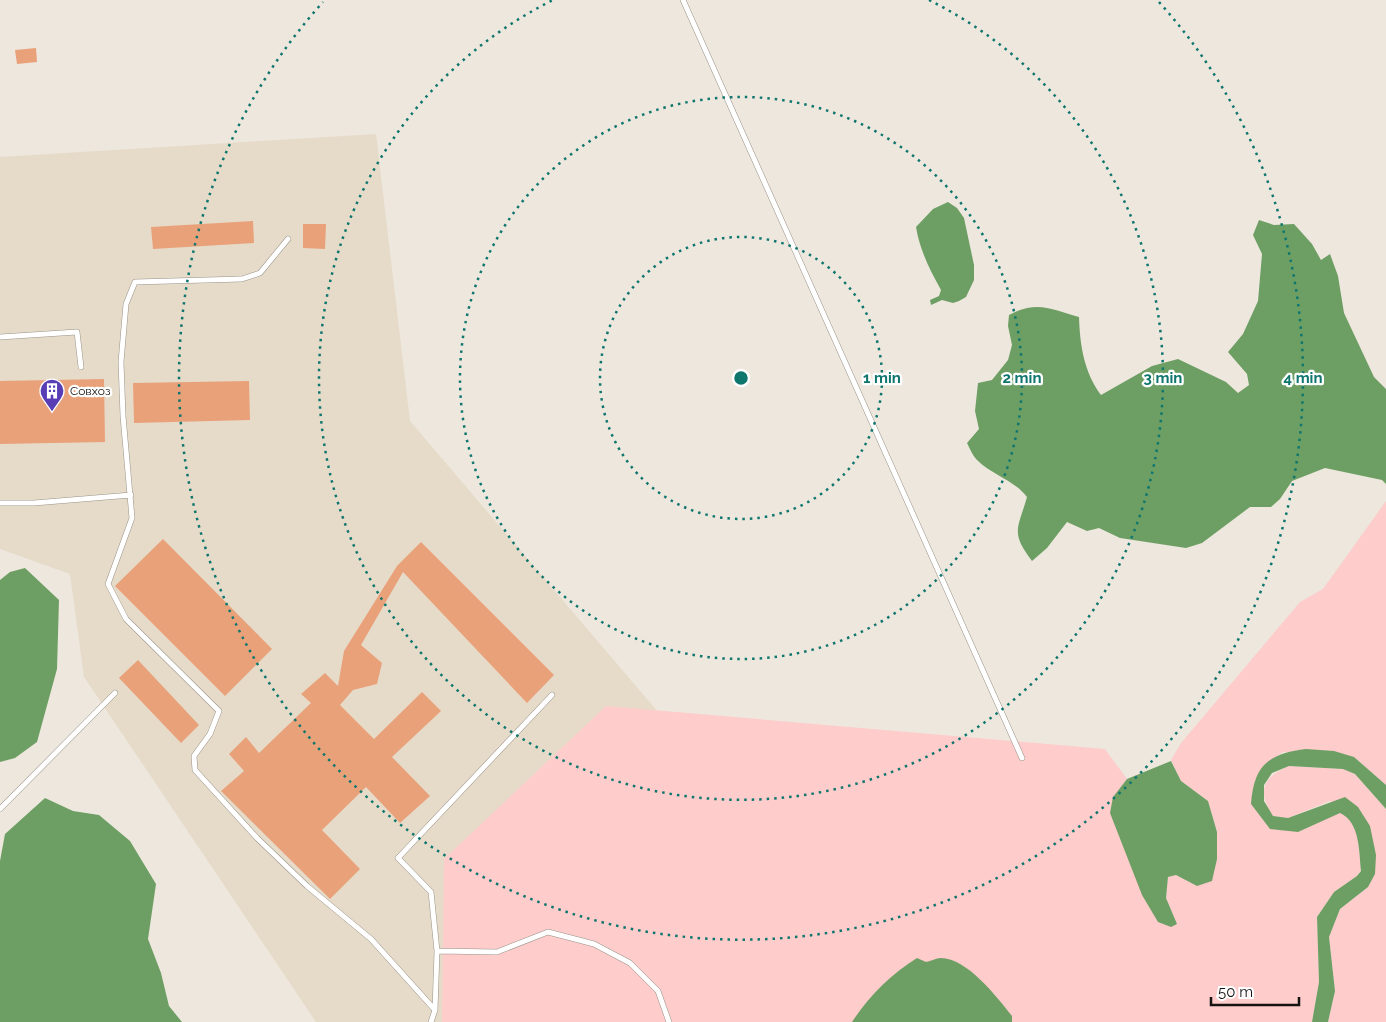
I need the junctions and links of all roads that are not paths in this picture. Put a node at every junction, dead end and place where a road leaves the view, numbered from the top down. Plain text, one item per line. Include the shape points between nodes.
1 (683, 0) edge
2 (288, 239) dead end
3 (0, 337) edge
4 (81, 367) dead end
5 (131, 495) junction
6 (0, 503) edge
7 (115, 693) dead end
8 (552, 696) dead end
9 (1022, 758) dead end
10 (0, 809) edge
11 (437, 951) junction
12 (435, 1010) junction
13 (431, 1022) edge
14 (669, 1022) edge

1 - 9 lane
2 - 5 lane via 260,273 242,280 135,282 126,304 121,362
3 - 4 lane via 77,332
5 - 6 lane
5 - 12 lane via 132,518 108,584 126,619 219,711 210,734 194,756 196,770 257,838 307,886 371,939
7 - 10 lane
8 - 11 lane via 398,858 431,892
11 - 12 lane
11 - 14 lane via 497,952 548,932 594,944 630,963 658,991
12 - 13 lane

